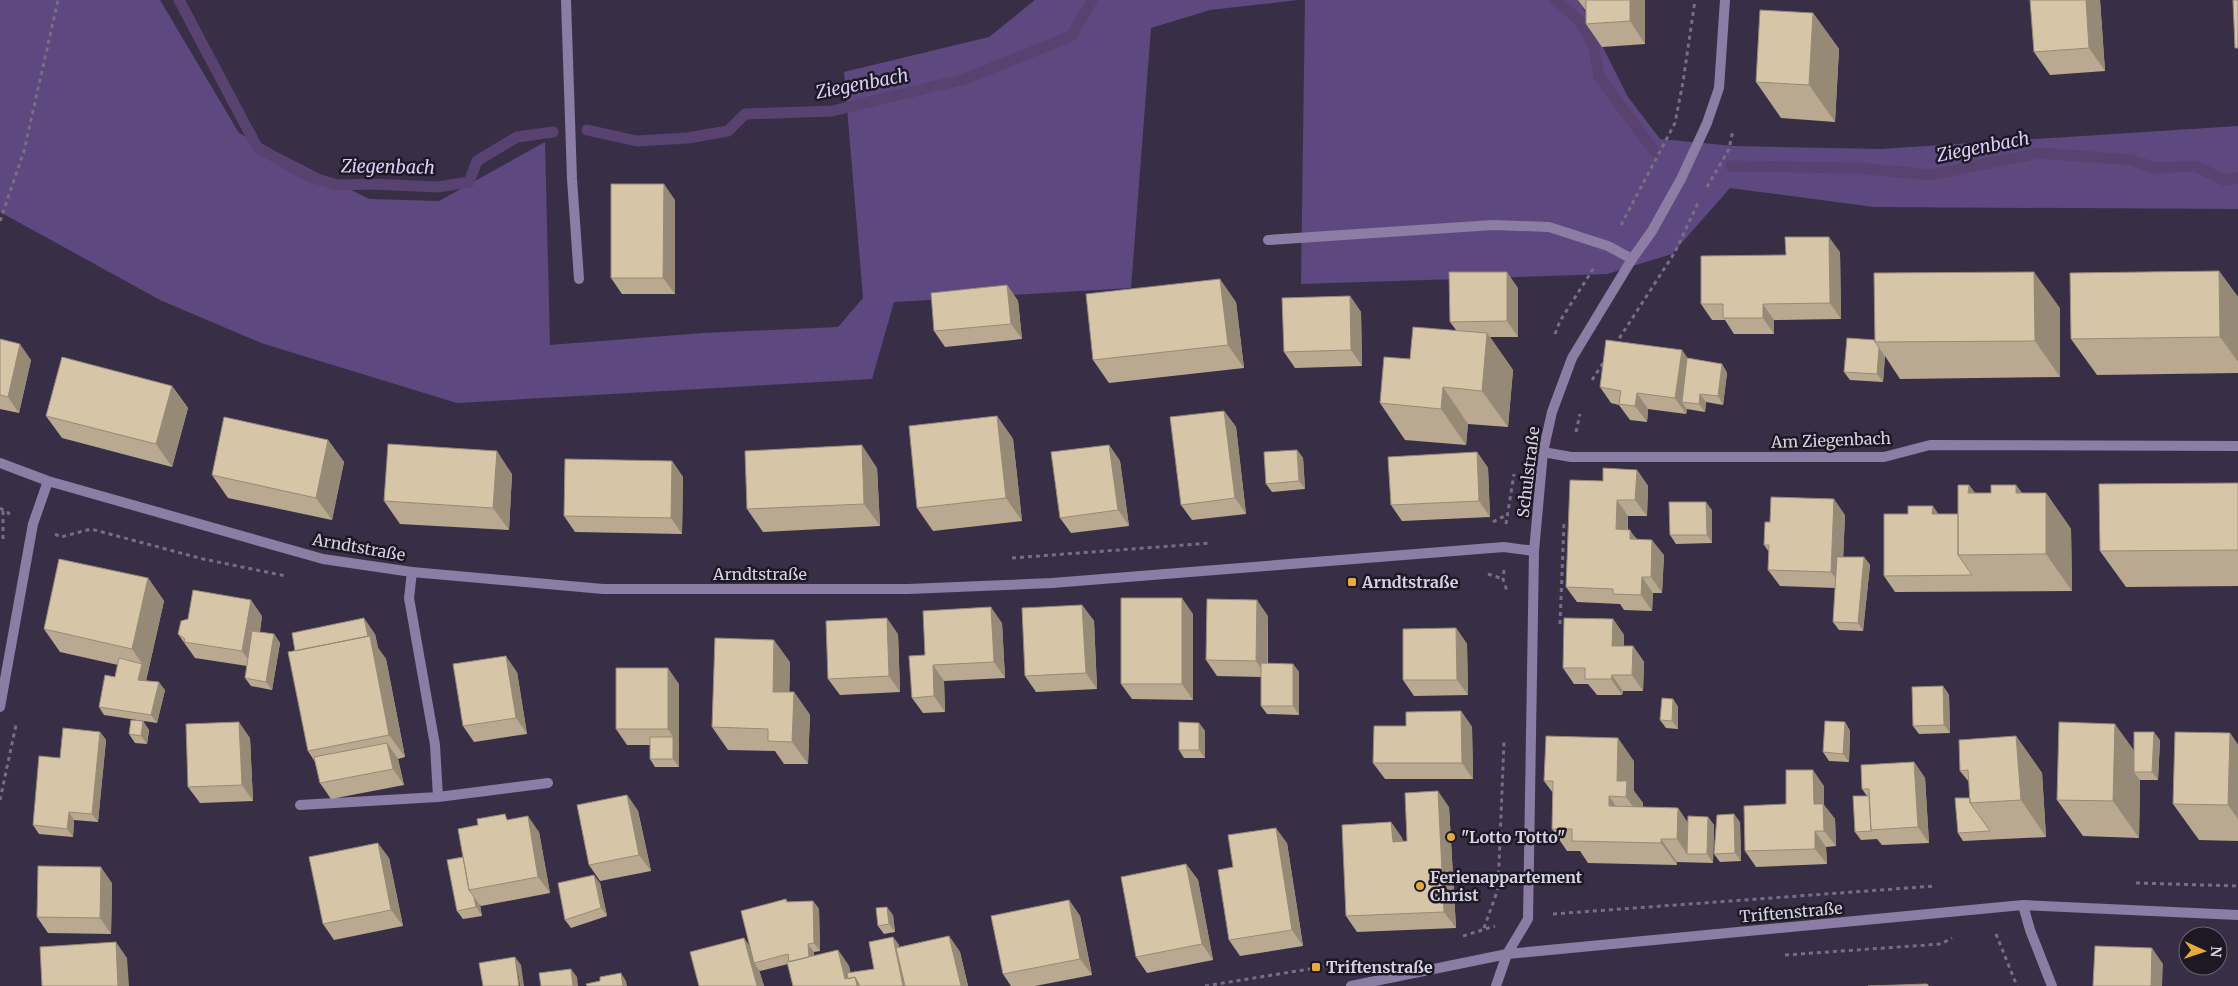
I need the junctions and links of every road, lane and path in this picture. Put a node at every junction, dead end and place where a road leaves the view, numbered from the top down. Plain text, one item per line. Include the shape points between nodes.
1 (58, 0) edge
2 (566, 0) edge
3 (1695, 0) edge
4 (1725, 0) edge
5 (1702, 195) dead end
6 (0, 221) edge
7 (1268, 240) dead end
8 (1608, 246) junction
9 (1632, 259) junction
10 (579, 279) dead end
11 (1560, 321) dead end
12 (1589, 385) dead end
13 (1580, 413) dead end
14 (2238, 446) edge
15 (1543, 452) junction
16 (1571, 458) junction
17 (0, 463) edge
18 (48, 481) junction
19 (3, 511) dead end
20 (1564, 513) dead end
21 (1506, 515) dead end
22 (1489, 524) dead end
23 (1221, 542) dead end
24 (3, 544) dead end
25 (1534, 551) junction
26 (1010, 558) dead end
27 (412, 572) junction
28 (1560, 627) dead end
29 (0, 707) edge
30 (548, 783) dead end
31 (438, 797) junction
32 (300, 805) dead end
33 (1711, 903) dead end
34 (2023, 906) junction
35 (2238, 915) edge
36 (1528, 919) junction
37 (1996, 934) dead end
38 (1507, 954) junction
39 (1351, 986) edge
40 (1496, 986) edge
41 (2017, 986) edge
42 (2052, 986) edge

1 - 6 path via 24,151
2 - 10 street
3 - 8 path via 1675,123
4 - 9 street, Schulstraße via 1719,88 1707,123 1682,179
5 - 12 path via 1675,252
7 - 8 street via 1493,225 1549,227
8 - 9 street
8 - 11 path
9 - 15 street, Schulstraße via 1572,358 1552,412
13 - 16 path
14 - 16 street, Am Ziegenbach via 1930,445 1884,457
15 - 16 street, Am Ziegenbach
15 - 25 street, Schulstraße
17 - 18 street, Arndtstraße
18 - 27 street, Arndtstraße via 323,559
18 - 29 street via 33,524
19 - 24 path
20 - 28 path
21 - 22 path
23 - 26 path
25 - 27 street, Arndtstraße via 1504,547 1052,583 908,589 602,589
25 - 36 street, Schulstraße
27 - 31 street via 409,598 435,745
30 - 31 street
31 - 32 street
33 - 36 path via 1555,913
34 - 35 street, Triftenstraße
34 - 38 street, Triftenstraße
34 - 42 street
36 - 38 street
37 - 41 path
38 - 39 street, Triftenstraße
38 - 40 street

